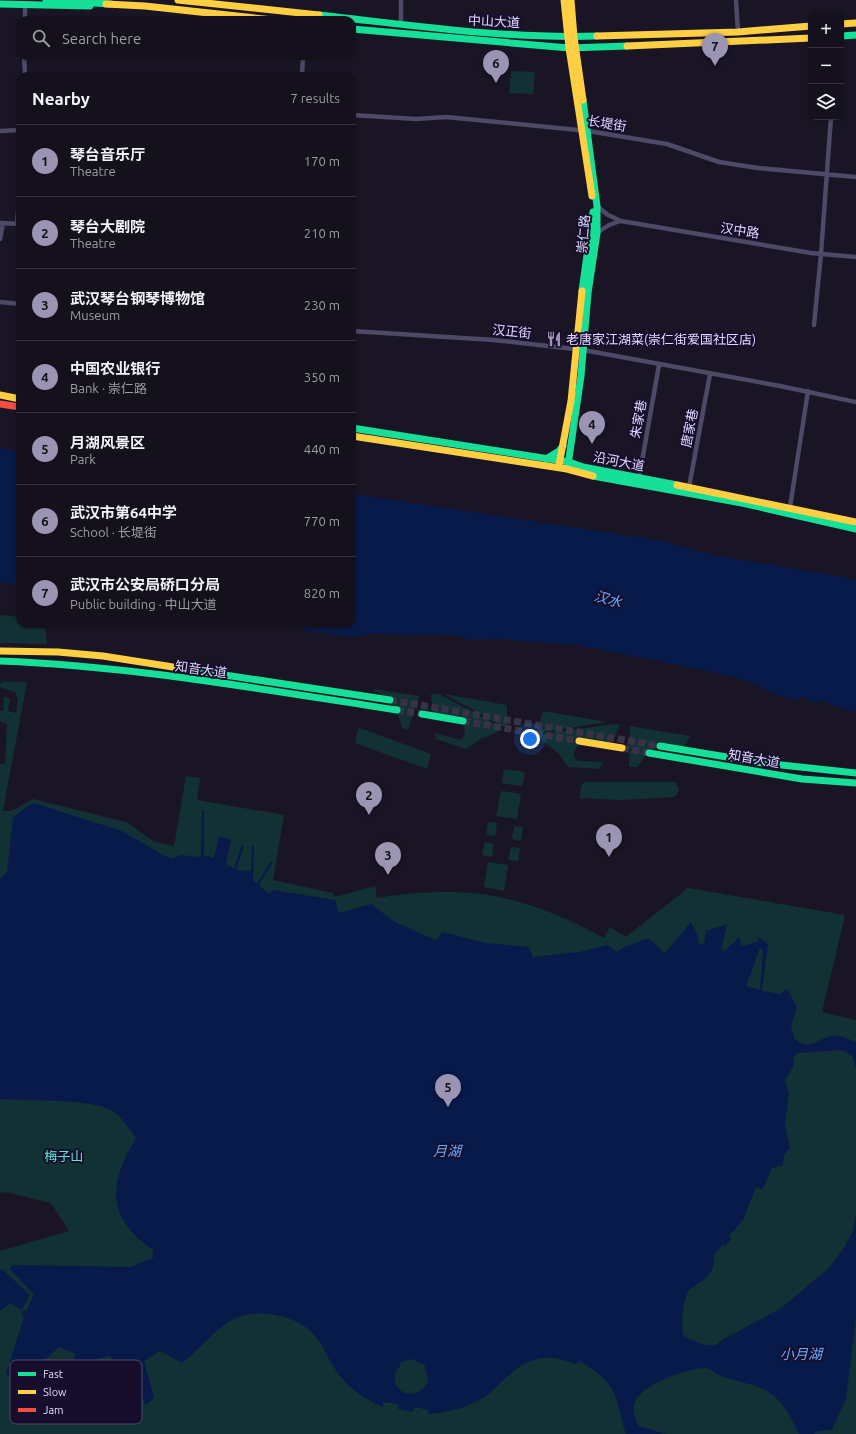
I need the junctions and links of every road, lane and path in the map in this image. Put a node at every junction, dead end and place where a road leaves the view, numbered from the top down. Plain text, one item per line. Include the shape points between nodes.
1 (46, 0) edge
2 (178, 0) edge
3 (401, 0) edge
4 (564, 0) edge
5 (571, 0) edge
6 (736, 0) edge
7 (0, 4) edge
8 (111, 4) junction
9 (25, 5) junction
10 (25, 16) edge
11 (232, 16) edge
12 (321, 16) edge
13 (356, 20) edge
14 (856, 23) edge
15 (844, 24) edge
16 (401, 25) junction
17 (808, 26) edge
18 (356, 28) edge
19 (738, 32) junction
20 (856, 34) edge
21 (844, 36) edge
22 (571, 37) junction
23 (808, 38) edge
24 (572, 49) junction
25 (24, 60) edge
26 (303, 60) edge
27 (24, 72) edge
28 (302, 72) edge
29 (356, 115) edge
30 (831, 120) edge
31 (16, 130) edge
32 (0, 131) edge
33 (585, 131) junction
34 (827, 174) junction
35 (856, 177) edge
36 (598, 206) junction
37 (621, 221) junction
38 (2, 223) edge
39 (16, 224) edge
40 (597, 233) junction
41 (0, 239) edge
42 (821, 254) junction
43 (856, 256) edge
44 (0, 302) edge
45 (16, 304) edge
46 (814, 325) dead end
47 (356, 331) edge
48 (580, 350) junction
49 (659, 365) junction
50 (710, 374) junction
51 (808, 391) junction
52 (0, 395) edge
53 (16, 398) edge
54 (856, 402) edge
55 (0, 404) edge
56 (16, 406) edge
57 (356, 429) edge
58 (356, 437) edge
59 (569, 438) junction
60 (546, 459) junction
61 (559, 464) junction
62 (568, 466) junction
63 (583, 466) junction
64 (639, 478) junction
65 (689, 487) junction
66 (790, 507) junction
67 (856, 522) edge
68 (856, 529) edge
69 (0, 651) edge
70 (0, 661) edge
71 (390, 700) tunnel mouth
72 (397, 710) tunnel mouth
73 (422, 714) tunnel mouth
74 (463, 721) tunnel mouth
75 (579, 741) tunnel mouth
76 (660, 746) tunnel mouth
77 (622, 748) tunnel mouth
78 (649, 753) tunnel mouth
79 (856, 773) edge
80 (856, 783) edge

1 - 8 main road
2 - 12 main road, 中山大道
3 - 16 street
4 - 22 main road, 崇仁路
5 - 22 main road, 崇仁路
6 - 19 street
7 - 9 main road
8 - 9 main road
8 - 11 main road
9 - 10 street
13 - 16 main road, 中山大道
14 - 15 main road
16 - 22 main road, 中山大道
17 - 19 main road, 中山大道
18 - 24 main road, 中山大道
19 - 22 main road, 中山大道
20 - 21 main road
22 - 24 main road, 崇仁路
23 - 24 main road, 中山大道
24 - 33 main road, 崇仁路
25 - 27 street
26 - 28 street
29 - 33 street, 长堤街 via 446,118
30 - 34 street
31 - 32 street
33 - 34 street, 长堤街 via 667,144 719,162
33 - 36 main road, 崇仁路
33 - 48 main road, 崇仁路 via 593,206 592,232 582,293
34 - 35 street, 长堤街
34 - 42 street
36 - 37 street, 汉中路 via 608,215
36 - 40 main road, 崇仁路
37 - 40 street
37 - 42 street, 汉中路
38 - 39 street
38 - 41 street
40 - 48 main road, 崇仁路
42 - 43 street, 汉中路
42 - 46 street
44 - 45 street
47 - 48 street, 汉正街 via 494,340
48 - 49 street, 汉正街
48 - 59 main road, 崇仁路
49 - 50 street, 汉正街
49 - 64 street, 朱家巷
50 - 51 street, 汉正街
50 - 65 street, 唐家巷
51 - 54 street, 汉正街
51 - 66 street
52 - 53 main road
55 - 56 main road
57 - 60 main road, 沿河大道
58 - 61 main road, 沿河大道
59 - 60 main road via 562,448
59 - 61 main road, 崇仁路
59 - 62 main road, 崇仁路
59 - 63 main road via 572,454
60 - 61 main road, 沿河大道
61 - 62 main road, 沿河大道
62 - 63 main road, 沿河大道
62 - 68 main road, 沿河大道 via 586,475 742,503
63 - 64 main road, 沿河大道
64 - 65 main road, 沿河大道
65 - 66 main road, 沿河大道
66 - 67 main road, 沿河大道
69 - 71 main road, 知音大道 via 103,656
70 - 72 main road, 知音大道 via 57,663 136,671
73 - 74 main road
75 - 77 main road
76 - 79 main road, 知音大道 via 763,763
78 - 80 main road, 知音大道 via 802,779

